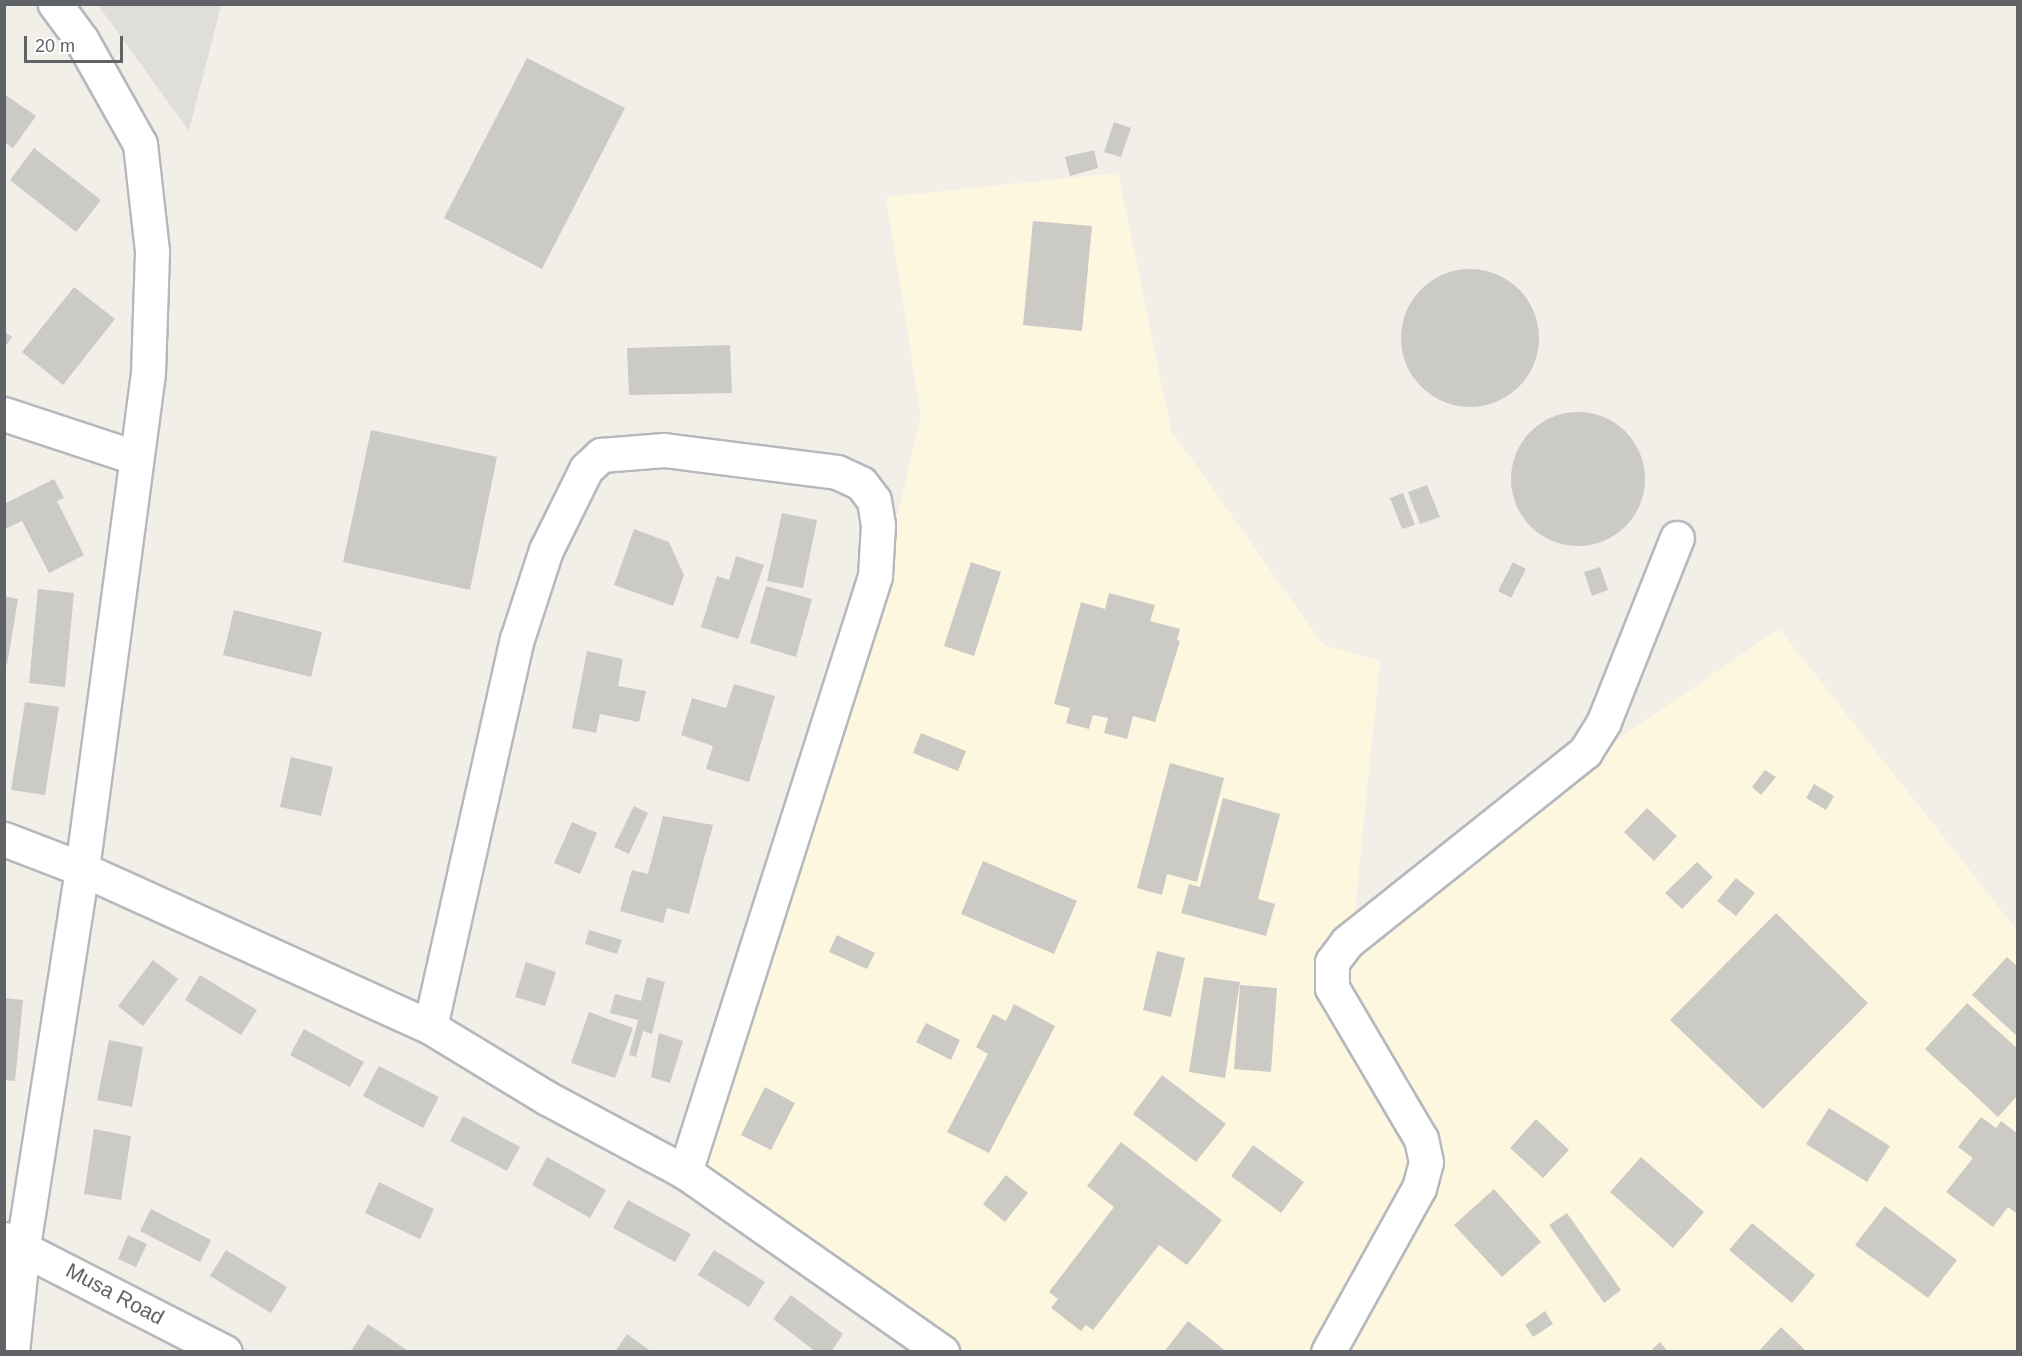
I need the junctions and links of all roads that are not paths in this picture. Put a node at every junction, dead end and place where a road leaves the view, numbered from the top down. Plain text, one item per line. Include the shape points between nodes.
1 (55, 4) edge
2 (4, 414) edge
3 (134, 458) junction
4 (1677, 538) dead end
5 (4, 840) edge
6 (82, 868) junction
7 (430, 1027) junction
8 (685, 1172) junction
9 (14, 1243) edge
10 (12, 1352) edge
11 (225, 1352) edge
12 (942, 1352) edge
13 (1328, 1352) edge

1 - 3 street via 81,39 140,144 152,251 148,373
2 - 3 street
3 - 6 street
4 - 13 street via 1604,721 1585,752 1338,950 1332,962 1332,988 1421,1139 1425,1162 1419,1188
5 - 6 street
6 - 7 street
6 - 9 street
7 - 8 street via 547,1098
7 - 8 street via 518,639 546,550 586,469 601,455 664,450 837,472 855,480 874,500 878,525 875,576
8 - 12 street
9 - 10 street
9 - 11 street, Musa Road

